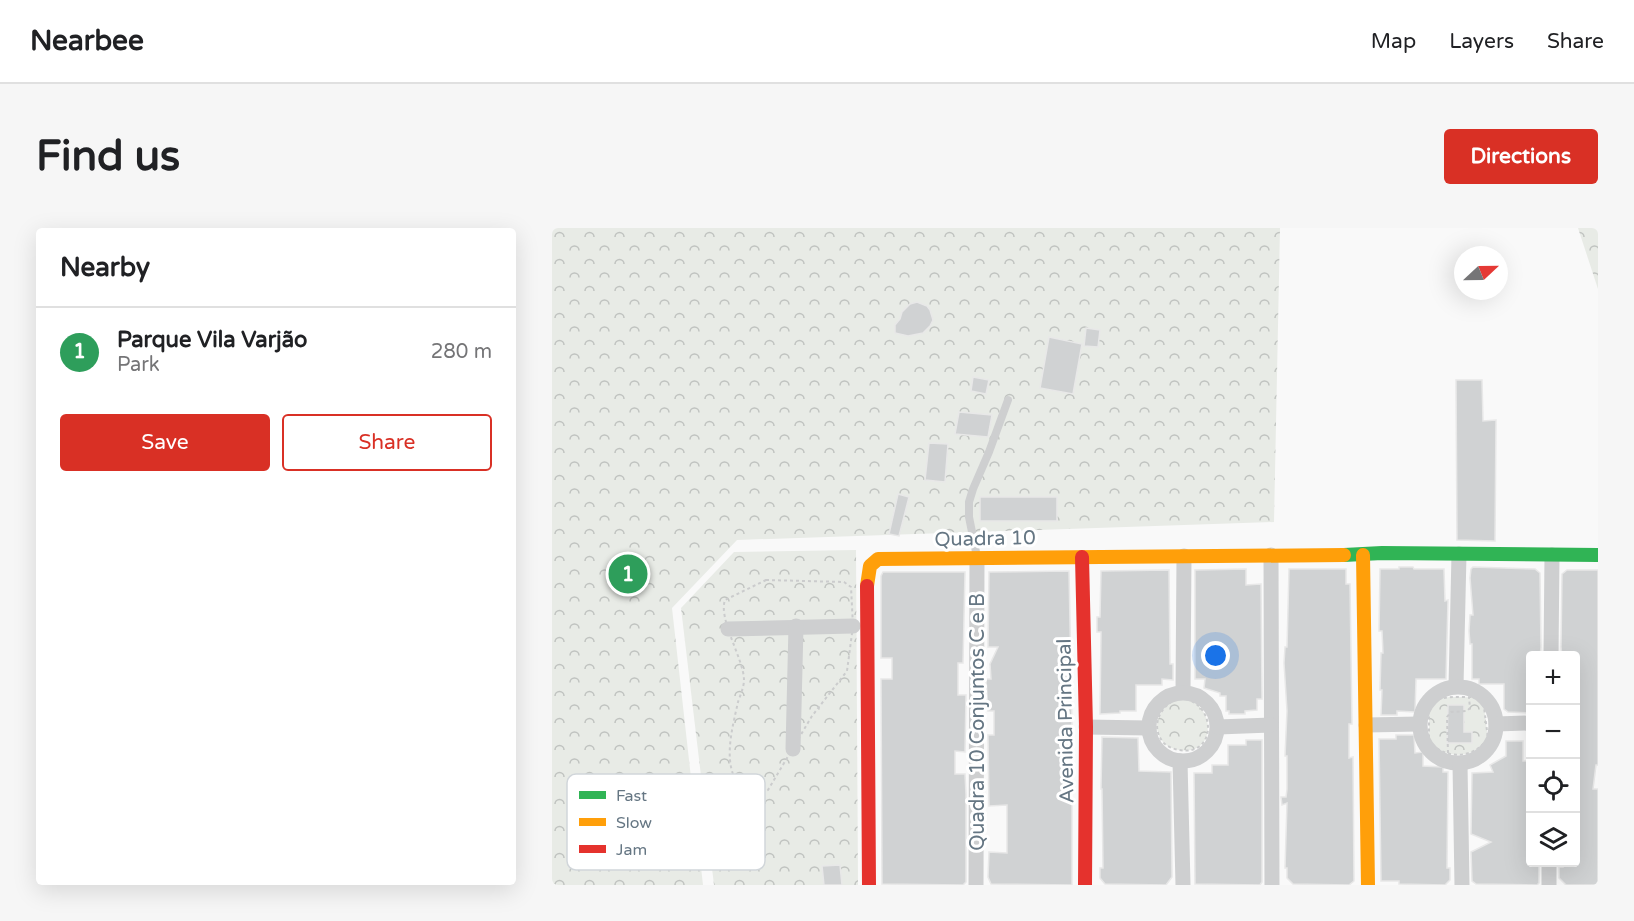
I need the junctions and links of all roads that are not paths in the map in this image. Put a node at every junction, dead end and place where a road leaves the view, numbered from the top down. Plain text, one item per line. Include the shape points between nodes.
1 (1008, 400) dead end
2 (1459, 554) junction
3 (1271, 555) junction
4 (1363, 555) junction
5 (1552, 555) junction
6 (1598, 555) edge
7 (1082, 556) junction
8 (1184, 556) junction
9 (977, 559) junction
10 (796, 626) junction
11 (853, 626) dead end
12 (728, 629) dead end
13 (1551, 651) edge
14 (1456, 686) junction
15 (1183, 692) junction
16 (1526, 723) edge
17 (1419, 724) junction
18 (1496, 724) junction
19 (1271, 725) junction
20 (1366, 725) junction
21 (1086, 727) junction
22 (1218, 727) junction
23 (1148, 728) junction
24 (793, 749) dead end
25 (1180, 761) junction
26 (1460, 764) junction
27 (1549, 867) edge
28 (869, 885) edge
29 (976, 885) edge
30 (1085, 885) edge
31 (1183, 885) edge
32 (1272, 885) edge
33 (1368, 885) edge
34 (1462, 885) edge
35 (1549, 885) edge

1 - 9 lane via 969,502
2 - 4 street, Quadra 10
2 - 5 street, Quadra 10
2 - 14 street
3 - 4 street, Quadra 10
3 - 8 street, Quadra 10
3 - 19 street
4 - 20 street
5 - 6 street, Quadra 10
5 - 13 street
7 - 8 street, Quadra 10
7 - 9 street, Quadra 10
7 - 21 street, Avenida Principal
8 - 15 street
9 - 28 street, Quadra 10 via 889,558 872,562 867,578
9 - 29 street, Quadra 10 Conjuntos C e B
10 - 11 street
10 - 12 street
10 - 24 street
14 - 17 street via 1438,692 1425,706
14 - 18 street via 1484,697 1493,709
15 - 22 street via 1201,696 1213,710
15 - 23 street via 1165,697 1152,710
16 - 18 street
17 - 20 street
17 - 26 street via 1422,740 1431,753
18 - 26 street via 1494,739 1486,751 1475,760
19 - 22 street
19 - 32 street
20 - 33 street
21 - 23 street
21 - 30 street, Avenida Principal
22 - 25 street via 1207,753 1195,760
23 - 25 street via 1153,744 1165,756
25 - 31 street
26 - 34 street
27 - 35 street

